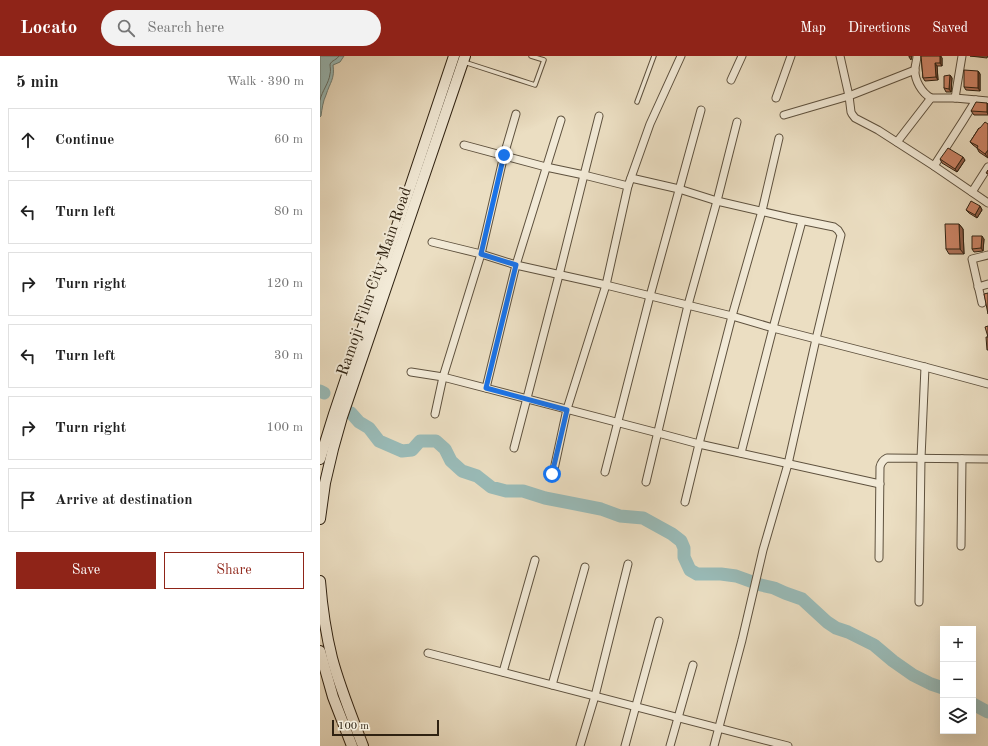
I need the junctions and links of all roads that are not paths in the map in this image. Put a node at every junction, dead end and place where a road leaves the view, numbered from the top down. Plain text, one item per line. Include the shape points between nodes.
1 (454, 56) edge
2 (531, 56) edge
3 (654, 56) edge
4 (681, 56) edge
5 (742, 56) edge
6 (791, 56) edge
7 (840, 56) edge
8 (917, 56) edge
9 (962, 56) edge
10 (464, 59) edge
11 (915, 70) junction
12 (731, 80) dead end
13 (849, 96) junction
14 (776, 98) dead end
15 (931, 98) junction
16 (955, 98) junction
17 (976, 100) junction
18 (988, 101) edge
19 (637, 102) dead end
20 (701, 110) dead end
21 (516, 114) dead end
22 (784, 115) dead end
23 (599, 116) dead end
24 (561, 120) dead end
25 (737, 122) dead end
26 (779, 138) dead end
27 (897, 142) junction
28 (464, 145) dead end
29 (504, 155) junction
30 (546, 166) junction
31 (934, 166) junction
32 (988, 167) edge
33 (584, 175) junction
34 (631, 178) junction
35 (628, 186) junction
36 (679, 189) junction
37 (972, 192) junction
38 (717, 201) junction
39 (988, 203) edge
40 (762, 211) junction
41 (802, 221) junction
42 (432, 242) dead end
43 (481, 254) junction
44 (988, 255) edge
45 (516, 265) junction
46 (559, 275) junction
47 (988, 284) edge
48 (606, 285) junction
49 (978, 287) junction
50 (650, 296) junction
51 (982, 303) dead end
52 (688, 305) junction
53 (732, 316) junction
54 (773, 328) junction
55 (816, 339) junction
56 (925, 367) junction
57 (411, 372) dead end
58 (443, 377) junction
59 (988, 384) edge
60 (486, 388) junction
61 (526, 399) junction
62 (567, 410) junction
63 (435, 414) dead end
64 (618, 423) junction
65 (658, 433) junction
66 (699, 444) junction
67 (514, 448) dead end
68 (741, 453) junction
69 (921, 458) junction
70 (320, 459) edge
71 (962, 459) junction
72 (988, 459) edge
73 (788, 464) junction
74 (605, 472) dead end
75 (552, 474) dead end
76 (646, 482) dead end
77 (880, 484) junction
78 (685, 502) dead end
79 (320, 519) edge
80 (961, 546) dead end
81 (878, 558) dead end
82 (535, 560) dead end
83 (628, 564) dead end
84 (585, 567) dead end
85 (320, 582) edge
86 (919, 602) dead end
87 (659, 621) dead end
88 (320, 651) edge
89 (428, 653) dead end
90 (693, 665) dead end
91 (503, 672) junction
92 (552, 685) junction
93 (595, 696) junction
94 (635, 707) junction
95 (678, 718) junction
96 (719, 728) junction
97 (770, 744) edge
98 (352, 746) edge
99 (363, 746) edge
100 (580, 746) edge
101 (625, 746) edge
102 (670, 746) edge
103 (714, 746) edge
104 (788, 746) edge

1 - 70 street, Ramoji Film City Main Road
2 - 10 lane via 544,60 535,85
3 - 19 lane
4 - 34 street via 650,124
5 - 12 street
6 - 14 street
7 - 13 street
8 - 11 street
9 - 16 street
10 - 79 street, Ramoji Film City Main Road via 342,416 325,483
11 - 13 street
11 - 15 street via 918,82
13 - 22 street
13 - 27 street via 851,112 855,118
15 - 16 street
15 - 27 street
16 - 17 street
17 - 18 street
17 - 31 street
20 - 36 street
21 - 29 street
23 - 33 street
24 - 30 street
25 - 38 street
26 - 40 street
27 - 31 street
28 - 29 street
29 - 30 street
29 - 43 street
30 - 33 street
30 - 45 street
31 - 37 street
32 - 37 street
33 - 35 street
33 - 46 street
34 - 35 street
34 - 36 street
35 - 48 street
36 - 38 street
36 - 50 street
37 - 39 street
38 - 40 street
38 - 52 street
40 - 41 street
40 - 53 street
41 - 54 street
41 - 55 street via 834,227 841,235
42 - 43 street
43 - 45 street
43 - 58 street
44 - 49 street via 972,259
45 - 46 street
45 - 60 street
46 - 48 street
46 - 61 street
47 - 49 street
48 - 50 street
48 - 62 street
49 - 51 street
50 - 52 street
50 - 64 street
52 - 53 street
52 - 65 street
53 - 54 street
53 - 66 street
54 - 55 street
54 - 68 street
55 - 56 street
55 - 73 street
56 - 59 street
56 - 69 street
57 - 58 street
58 - 60 street
58 - 63 street
60 - 61 street
61 - 62 street
61 - 67 street
62 - 64 street
62 - 75 street
64 - 65 street
64 - 74 street
65 - 66 street
65 - 76 street
66 - 68 street
66 - 78 street
68 - 73 street
69 - 71 street
69 - 77 street via 887,458 881,462
69 - 86 street
71 - 72 street
71 - 80 street
73 - 77 street
73 - 96 street via 763,550
77 - 81 street
82 - 91 street
83 - 93 street
84 - 92 street
85 - 99 street via 332,657
87 - 94 street
88 - 98 street via 333,697
89 - 91 street
90 - 95 street
91 - 92 street
92 - 93 street
93 - 94 street
93 - 100 street
94 - 95 street
94 - 101 street
95 - 96 street
95 - 102 street
96 - 97 street
96 - 103 street
97 - 104 street

